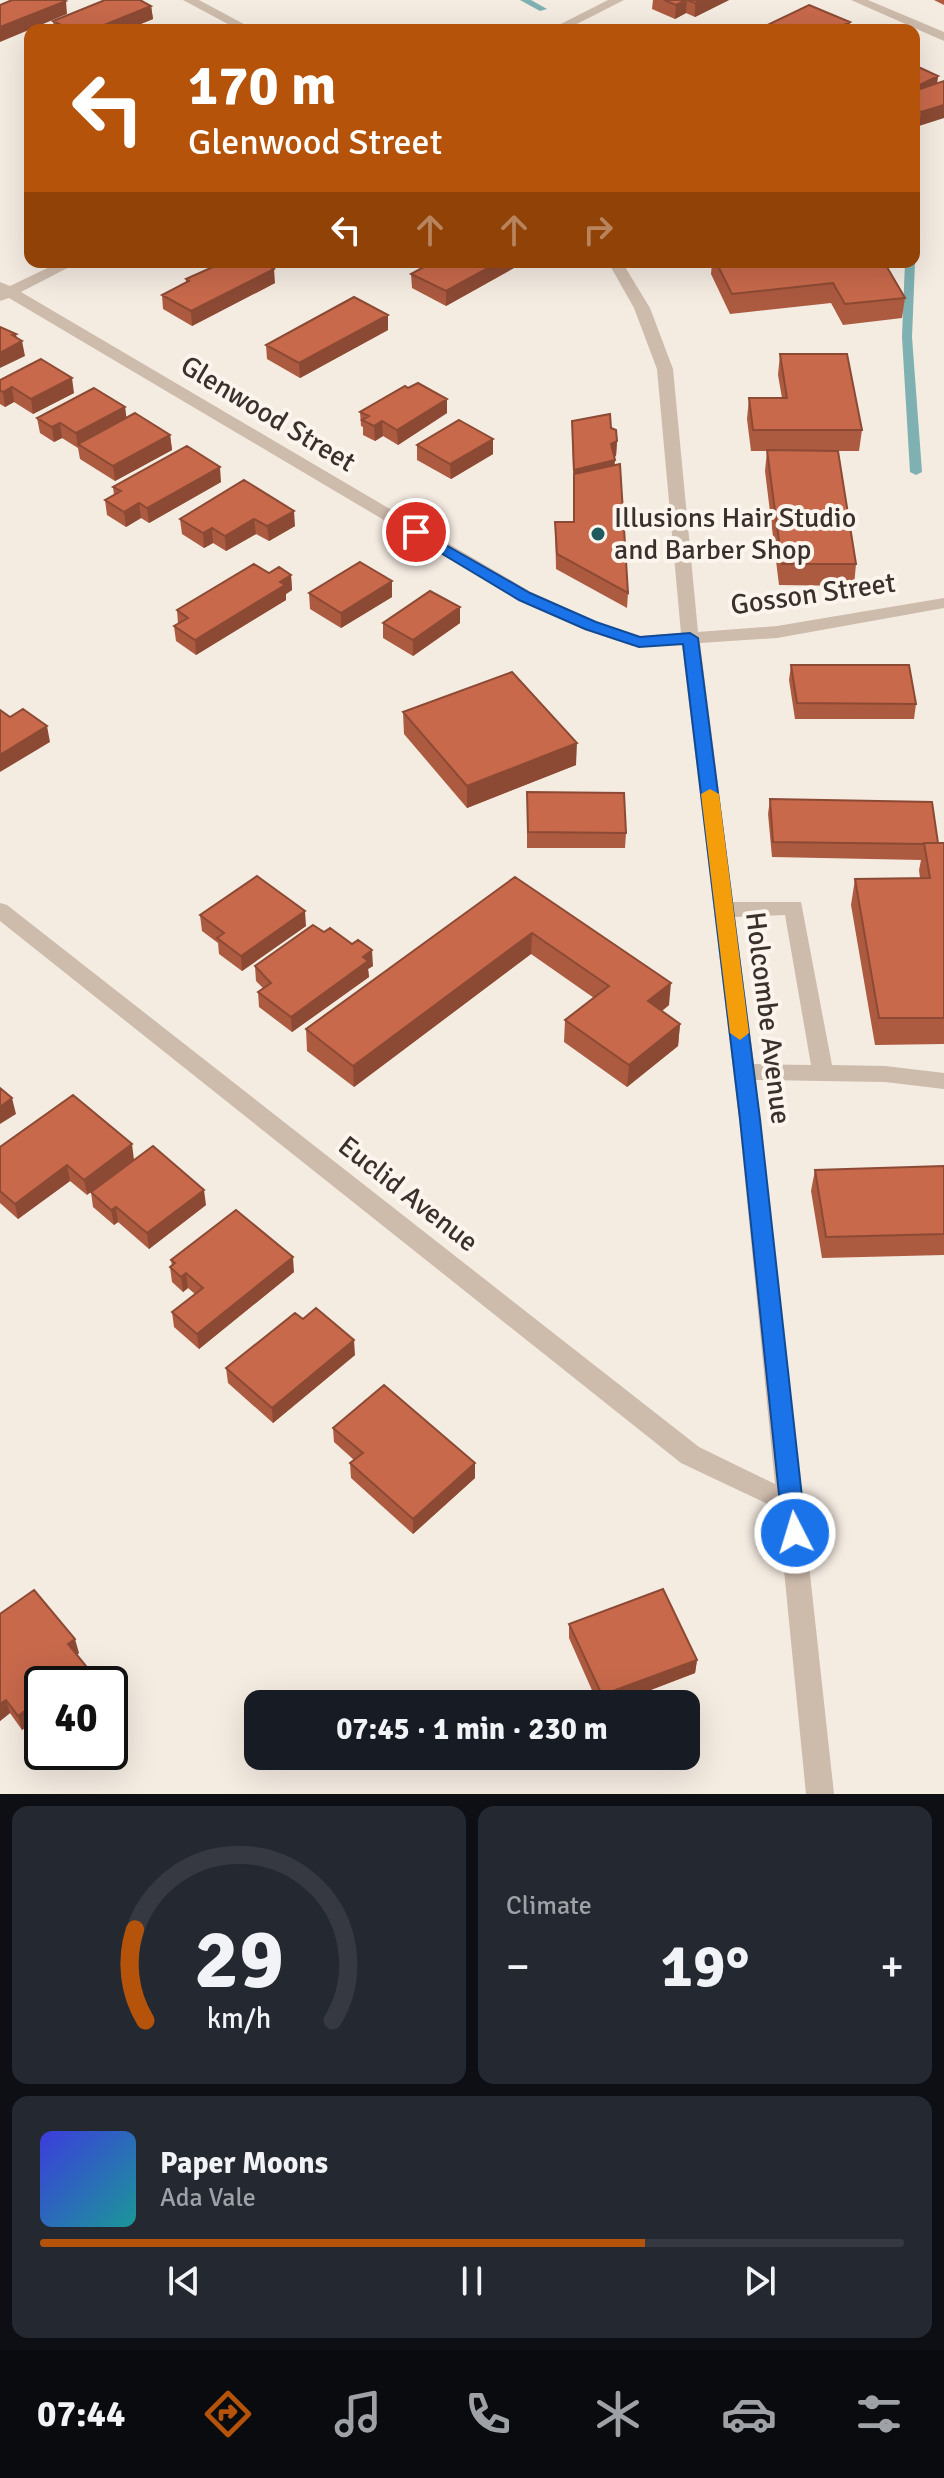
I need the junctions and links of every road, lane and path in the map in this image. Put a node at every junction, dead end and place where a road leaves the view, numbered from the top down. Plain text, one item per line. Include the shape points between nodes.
1 (189, 0) edge
2 (618, 0) edge
3 (857, 0) edge
4 (237, 24) edge
5 (568, 24) edge
6 (913, 24) edge
7 (920, 27) edge
8 (944, 37) edge
9 (58, 268) edge
10 (619, 268) edge
11 (3, 291) edge
12 (944, 603) edge
13 (690, 638) junction
14 (0, 910) edge
15 (724, 910) junction
16 (745, 1072) junction
17 (823, 1073) junction
18 (944, 1081) edge
19 (792, 1504) junction
20 (820, 1794) edge

1 - 4 street
2 - 5 street
3 - 6 street
7 - 8 street
9 - 11 street
10 - 13 street, Holcombe Avenue via 642,308 665,369
11 - 13 street, Glenwood Street via 525,596 639,642
12 - 13 street, Gosson Street via 777,632
13 - 15 street, Holcombe Avenue
14 - 19 street, Euclid Avenue via 690,1455
15 - 16 street, Holcombe Avenue
15 - 17 street via 794,907
16 - 17 street
16 - 19 street, Holcombe Avenue
17 - 18 street
19 - 20 street, Holcombe Avenue

